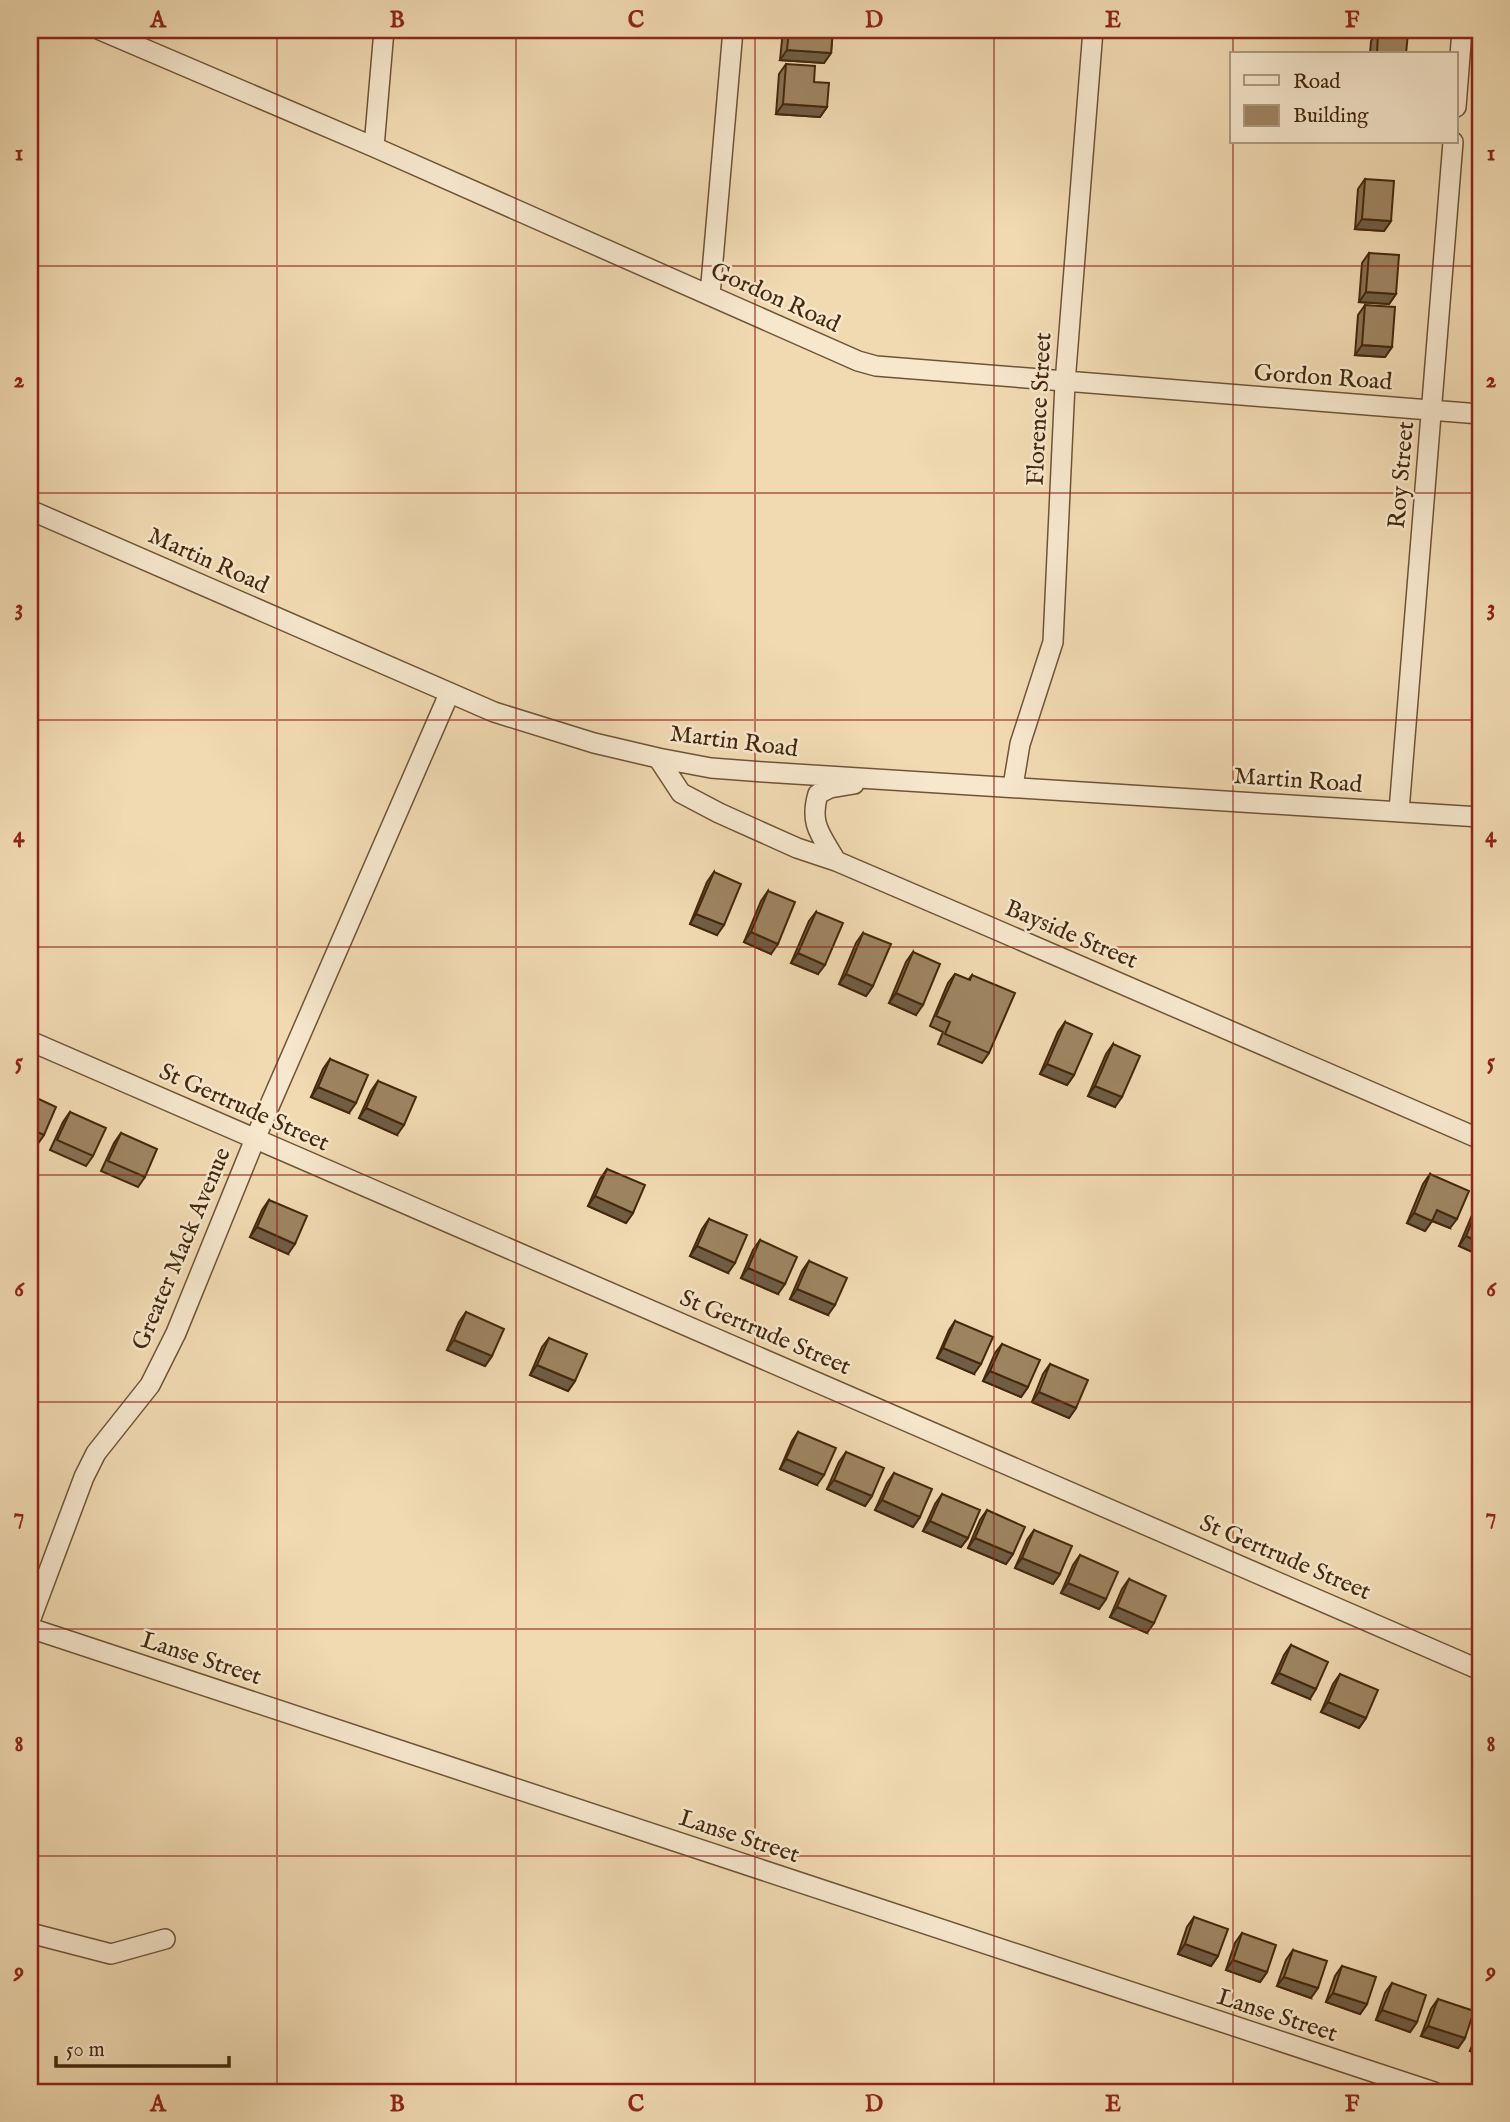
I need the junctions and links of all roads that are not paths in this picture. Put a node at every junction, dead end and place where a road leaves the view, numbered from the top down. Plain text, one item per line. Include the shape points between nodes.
1 (100, 30) edge
2 (384, 30) edge
3 (733, 30) edge
4 (1093, 30) edge
5 (1462, 30) edge
6 (1458, 81) edge
7 (1453, 144) edge
8 (374, 147) junction
9 (710, 295) junction
10 (1065, 383) junction
11 (1432, 411) junction
12 (1480, 414) edge
13 (30, 510) edge
14 (449, 694) junction
15 (658, 758) junction
16 (900, 780) junction
17 (1013, 786) junction
18 (1399, 811) junction
19 (1480, 817) edge
20 (836, 861) junction
21 (30, 1041) edge
22 (255, 1139) junction
23 (1480, 1139) edge
24 (30, 1621) edge
25 (30, 1628) edge
26 (1480, 1670) edge
27 (30, 1933) edge
28 (165, 1939) dead end
29 (1434, 2092) edge

1 - 8 street, Gordon Road
2 - 8 street
3 - 9 street
4 - 10 street, Florence Street
5 - 6 street
7 - 11 street, Roy Street
8 - 9 street, Gordon Road
9 - 10 street, Gordon Road via 876,366
10 - 11 street, Gordon Road
10 - 17 street, Florence Street via 1053,642 1020,744
11 - 12 street, Gordon Road
11 - 18 street, Roy Street
13 - 14 street, Martin Road
14 - 15 street, Martin Road via 545,729
14 - 22 street, Greater Mack Avenue
15 - 16 street, Martin Road via 737,770
15 - 20 street, Bayside Street via 681,793 797,848
16 - 17 street, Martin Road
16 - 20 street via 847,785 818,794 815,825
17 - 18 street, Martin Road
18 - 19 street, Martin Road
20 - 23 street, Bayside Street
21 - 22 street, St Gertrude Street
22 - 24 street, Greater Mack Avenue via 150,1385 96,1453 84,1477
22 - 26 street, St Gertrude Street
25 - 29 street, Lanse Street
27 - 28 street via 111,1954

